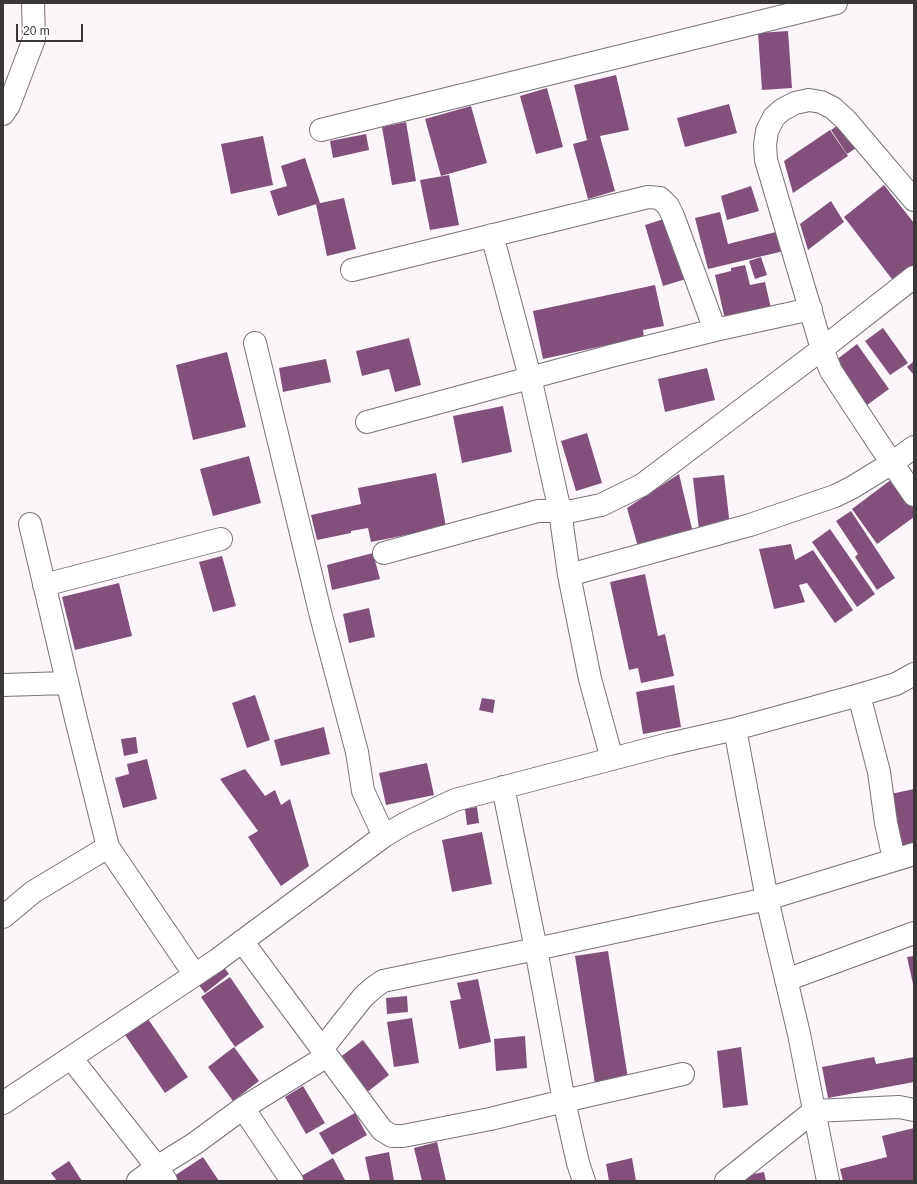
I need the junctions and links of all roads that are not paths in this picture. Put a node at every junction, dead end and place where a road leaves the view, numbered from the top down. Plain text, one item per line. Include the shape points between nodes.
1 (33, 3) edge
2 (836, 3) edge
3 (3, 114) edge
4 (321, 130) dead end
5 (914, 200) edge
6 (492, 235) junction
7 (352, 270) dead end
8 (914, 277) edge
9 (811, 309) junction
10 (715, 330) junction
11 (255, 342) dead end
12 (822, 349) junction
13 (530, 377) junction
14 (367, 422) dead end
15 (914, 447) edge
16 (892, 463) junction
17 (914, 495) edge
18 (560, 511) junction
19 (30, 524) dead end
20 (221, 539) dead end
21 (384, 553) dead end
22 (569, 575) junction
23 (44, 585) junction
24 (914, 674) edge
25 (67, 683) junction
26 (3, 685) edge
27 (859, 695) junction
28 (735, 729) junction
29 (612, 759) junction
30 (503, 787) junction
31 (384, 836) junction
32 (108, 846) junction
33 (904, 856) edge
34 (767, 898) junction
35 (3, 917) edge
36 (914, 933) edge
37 (242, 941) junction
38 (536, 949) junction
39 (195, 975) junction
40 (786, 980) junction
41 (324, 1052) junction
42 (71, 1058) junction
43 (683, 1074) dead end
44 (564, 1101) junction
45 (3, 1103) edge
46 (243, 1108) junction
47 (914, 1110) edge
48 (814, 1111) junction
49 (162, 1174) edge
50 (138, 1181) edge
51 (292, 1181) edge
52 (584, 1181) edge
53 (726, 1181) edge
54 (828, 1181) edge

1 - 3 street via 34,40 9,105
2 - 4 street
5 - 9 street via 833,108 809,100 795,103 774,117 767,131 766,160
6 - 7 street
6 - 10 street via 648,197 660,198 673,216
6 - 13 street
8 - 12 street
9 - 10 street
9 - 12 street
10 - 13 street
11 - 31 street via 321,616 357,752 363,791
12 - 16 street via 831,371
12 - 18 street via 642,484 601,504 572,511
13 - 14 street
13 - 18 street
15 - 16 street
16 - 17 street
16 - 22 street via 835,496 750,526
18 - 21 street via 538,511
18 - 22 street
19 - 23 street
20 - 23 street
22 - 29 street via 590,679
23 - 25 street
24 - 27 street via 896,684
25 - 26 street
25 - 32 street
27 - 28 street
27 - 33 street via 879,772 886,823
28 - 29 street
28 - 34 street
29 - 30 street
30 - 31 street via 455,800
30 - 38 street
31 - 37 street
32 - 35 street via 33,892
32 - 39 street
33 - 34 street
34 - 38 street
34 - 40 street
36 - 40 street
37 - 39 street
37 - 41 street
38 - 41 street via 383,981 363,997
38 - 44 street
39 - 42 street
40 - 48 street
41 - 44 street via 382,1130 392,1136 437,1130
41 - 46 street
42 - 45 street
42 - 49 street
43 - 44 street
44 - 52 street
46 - 49 street via 194,1144
46 - 51 street
47 - 48 street via 899,1108
48 - 53 street
48 - 54 street
49 - 50 street

